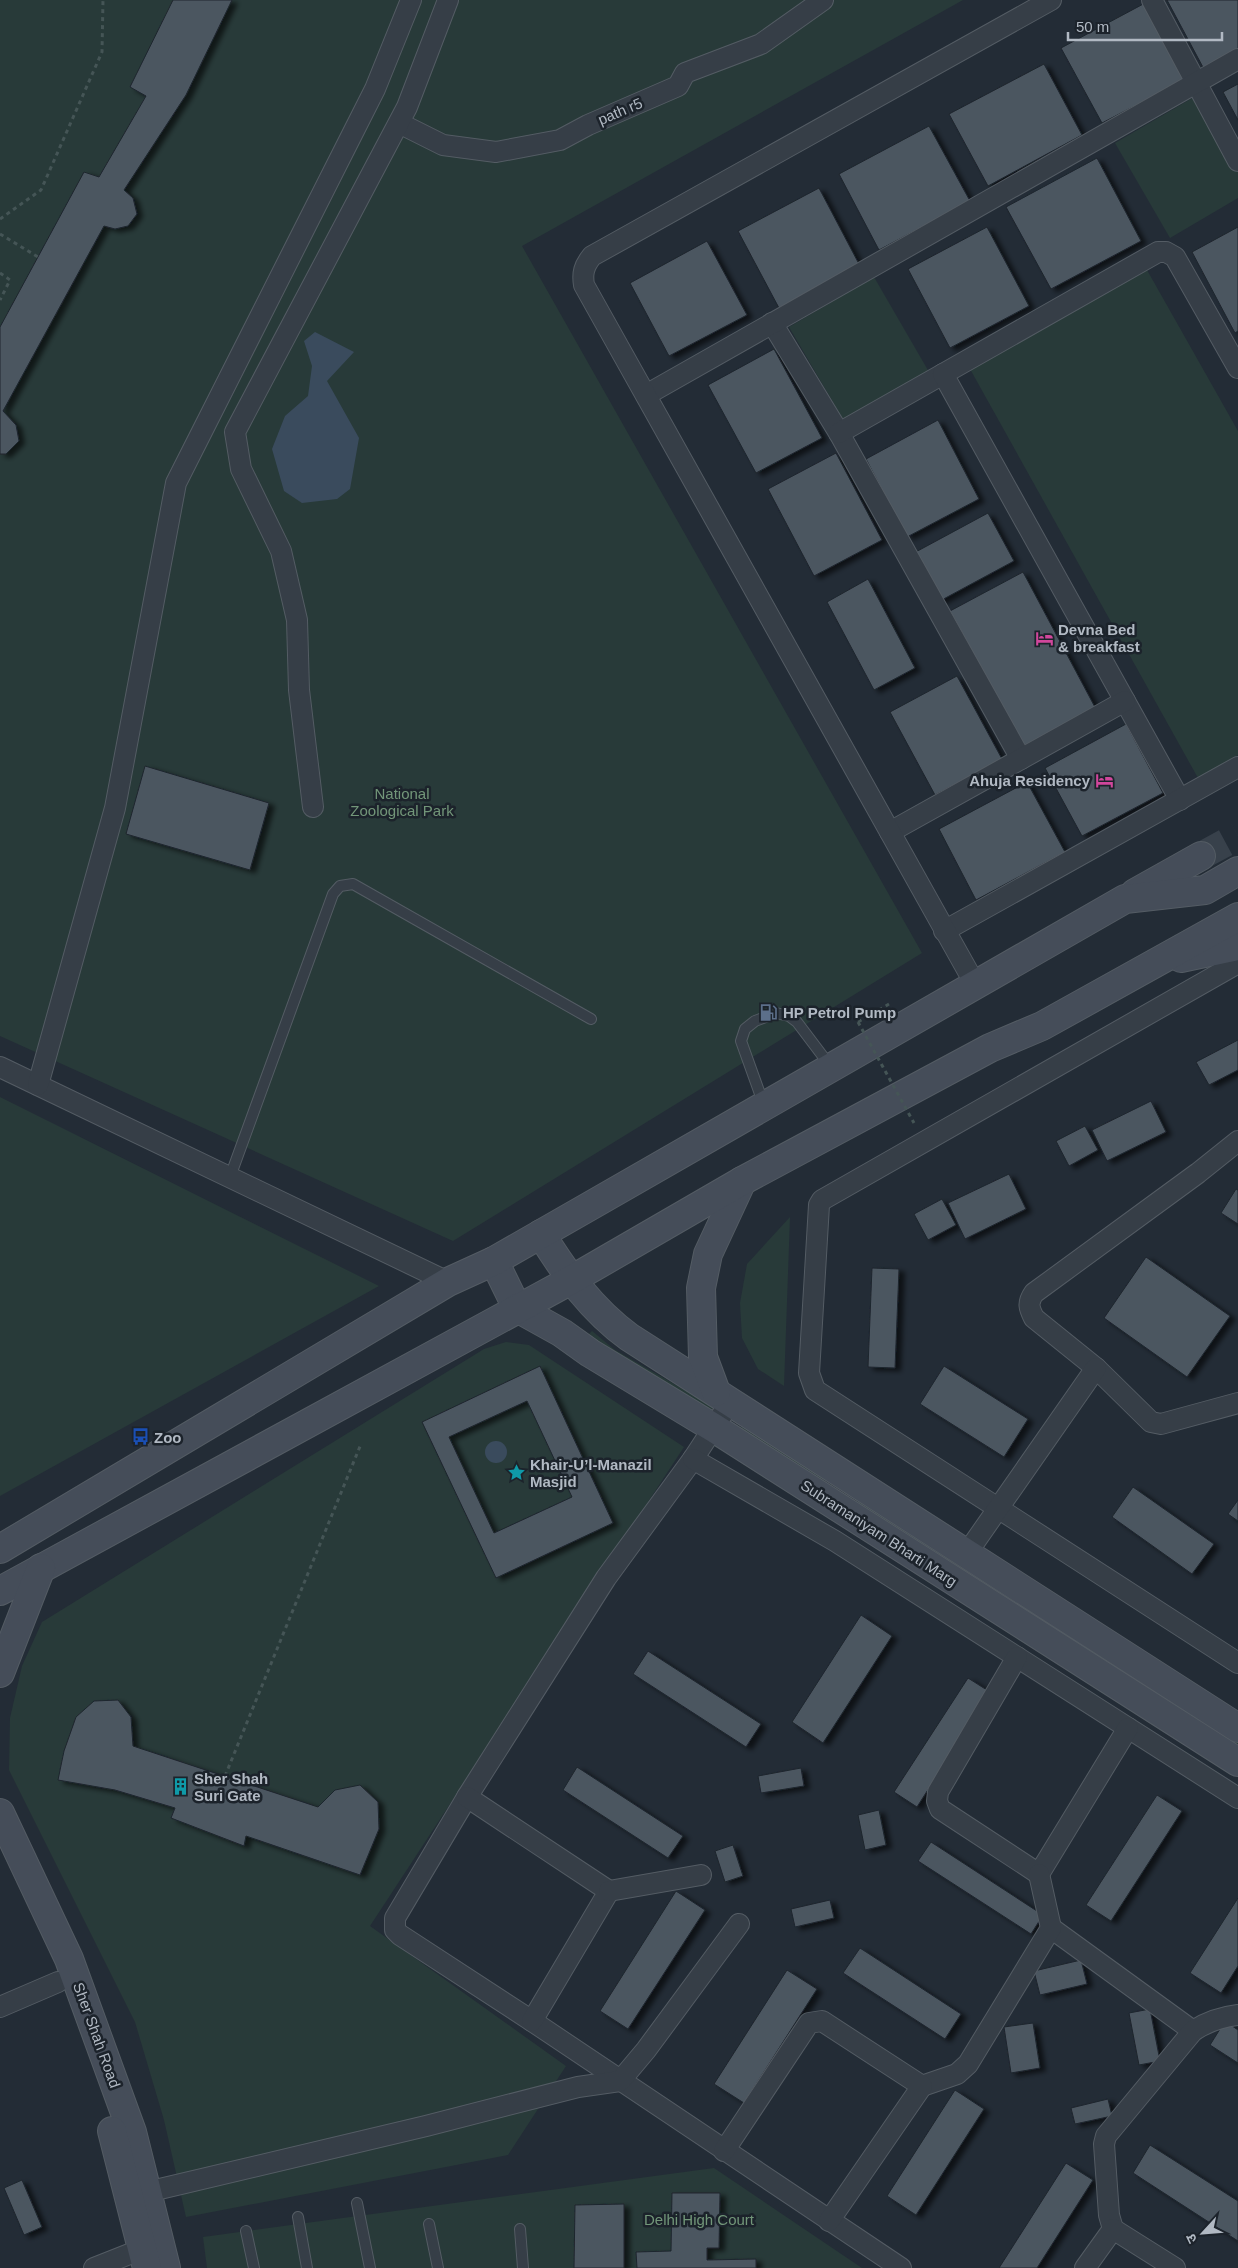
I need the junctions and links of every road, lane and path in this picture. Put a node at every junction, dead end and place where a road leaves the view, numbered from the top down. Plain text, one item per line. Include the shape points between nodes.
1 (103, 0) edge
2 (411, 0) edge
3 (448, 0) edge
4 (823, 0) edge
5 (1051, 0) edge
6 (1152, 0) edge
7 (1238, 59) edge
8 (1196, 85) junction
9 (399, 123) junction
10 (1238, 161) edge
11 (0, 219) edge
12 (0, 234) edge
13 (38, 258) dead end
14 (0, 273) edge
15 (0, 300) edge
16 (772, 323) junction
17 (1238, 368) edge
18 (943, 374) junction
19 (646, 395) junction
20 (839, 433) junction
21 (1125, 701) junction
22 (1021, 759) junction
23 (1238, 767) edge
24 (1180, 800) junction
25 (312, 807) dead end
26 (890, 832) junction
27 (1201, 856) tunnel mouth
28 (1238, 871) edge
29 (1125, 899) junction
30 (1238, 917) edge
31 (944, 931) junction
32 (1238, 946) edge
33 (1238, 963) edge
34 (1153, 964) junction
35 (975, 984) junction
36 (889, 1004) dead end
37 (591, 1019) dead end
38 (0, 1067) edge
39 (831, 1067) junction
40 (38, 1085) junction
41 (764, 1106) junction
42 (914, 1123) dead end
43 (1238, 1140) edge
44 (230, 1177) junction
45 (742, 1181) junction
46 (541, 1234) junction
47 (494, 1261) junction
48 (572, 1280) junction
49 (448, 1282) junction
50 (518, 1308) junction
51 (1096, 1368) junction
52 (723, 1396) junction
53 (1238, 1403) edge
54 (714, 1428) junction
55 (361, 1444) dead end
56 (693, 1459) junction
57 (998, 1508) junction
58 (0, 1549) edge
59 (967, 1553) junction
60 (41, 1568) junction
61 (0, 1591) edge
62 (1017, 1657) junction
63 (1238, 1663) edge
64 (0, 1673) edge
65 (1128, 1728) junction
66 (1238, 1728) edge
67 (1238, 1762) edge
68 (225, 1776) dead end
69 (467, 1797) junction
70 (1238, 1798) edge
71 (0, 1813) edge
72 (0, 1855) edge
73 (1039, 1874) junction
74 (701, 1875) dead end
75 (609, 1891) junction
76 (739, 1924) dead end
77 (1051, 1928) junction
78 (58, 1982) junction
79 (0, 2007) edge
80 (1238, 2015) edge
81 (532, 2021) junction
82 (1193, 2031) junction
83 (620, 2081) junction
84 (922, 2086) junction
85 (724, 2150) junction
86 (147, 2192) junction
87 (357, 2203) dead end
88 (298, 2217) dead end
89 (829, 2221) junction
90 (429, 2224) dead end
91 (520, 2228) dead end
92 (1113, 2229) junction
93 (246, 2231) dead end
94 (144, 2259) edge
95 (94, 2268) edge
96 (166, 2268) edge
97 (254, 2268) edge
98 (307, 2268) edge
99 (370, 2268) edge
100 (438, 2268) edge
101 (523, 2268) edge
102 (901, 2268) edge
103 (1085, 2268) edge
104 (1175, 2268) edge

1 - 11 path via 102,52 41,190
2 - 40 street via 375,89 176,483 115,808
3 - 9 street
4 - 9 street, path r5 via 761,44 685,73 678,86 560,140 496,152 443,145
5 - 19 street via 592,256 582,274 584,285
6 - 8 street
7 - 8 street
8 - 10 street
8 - 16 street
9 - 25 street via 235,432 241,469 281,550 297,620 299,690
12 - 13 path
14 - 15 path via 10,280
16 - 19 street
16 - 20 street
17 - 18 street via 1175,258 1166,252 1158,252
18 - 20 street
18 - 21 street
19 - 26 street
20 - 22 street
21 - 22 street
21 - 24 street
22 - 26 street
23 - 24 street
24 - 31 street
26 - 31 street
27 - 29 main road
28 - 29 main road via 1205,890
29 - 35 main road
30 - 34 main road
31 - 35 street
32 - 34 main road
33 - 57 street via 822,1200 819,1205 811,1382 816,1390
34 - 45 main road via 1042,1026 990,1048
35 - 39 main road
36 - 42 path, bridge via 858,1022
37 - 44 lane via 353,884 340,886 332,894
38 - 40 street
39 - 41 main road
39 - 41 lane via 789,1016 781,1012 755,1021 746,1029 741,1041
40 - 44 street
41 - 46 main road
43 - 51 street via 1034,1293 1029,1300 1034,1318
44 - 49 street
45 - 48 main road
45 - 52 main road via 708,1254 701,1288 703,1357
46 - 47 main road
46 - 48 main road, Subramaniyam Bharti Marg
47 - 49 main road
47 - 50 main road
48 - 50 main road
48 - 52 main road, Subramaniyam Bharti Marg via 608,1322
49 - 58 main road
50 - 54 main road, Subramaniyam Bharti Marg
50 - 60 main road
51 - 53 street via 1155,1424
51 - 57 street
52 - 54 street
52 - 59 main road, Subramaniyam Bharti Marg
54 - 56 street
54 - 67 main road, Subramaniyam Bharti Marg
55 - 68 path
56 - 62 street via 835,1541
56 - 69 street via 606,1578
57 - 59 street
57 - 63 street
59 - 66 main road, Subramaniyam Bharti Marg
60 - 61 main road
60 - 64 main road
62 - 65 street
62 - 73 street via 938,1792 937,1801 940,1809
65 - 70 street
65 - 73 street
69 - 75 street
69 - 81 street via 394,1924 400,1935
71 - 86 main road, Sher Shah Road via 69,1959 132,2132
72 - 78 main road, Sher Shah Road
73 - 77 street
74 - 75 street
75 - 81 street
76 - 83 street
77 - 82 street
77 - 84 street via 968,2064 957,2074
78 - 79 street
78 - 94 main road, Sher Shah Road via 112,2132
80 - 82 street via 1205,2023
81 - 83 street
82 - 92 street via 1106,2136 1108,2206
83 - 85 street
83 - 86 street via 578,2087
84 - 85 street via 822,2021 809,2023
84 - 89 street
85 - 89 street
86 - 96 main road, Sher Shah Road
87 - 99 lane
88 - 98 lane
89 - 102 street
90 - 100 lane
91 - 101 lane
92 - 103 street
92 - 104 street
93 - 97 lane
94 - 95 street

